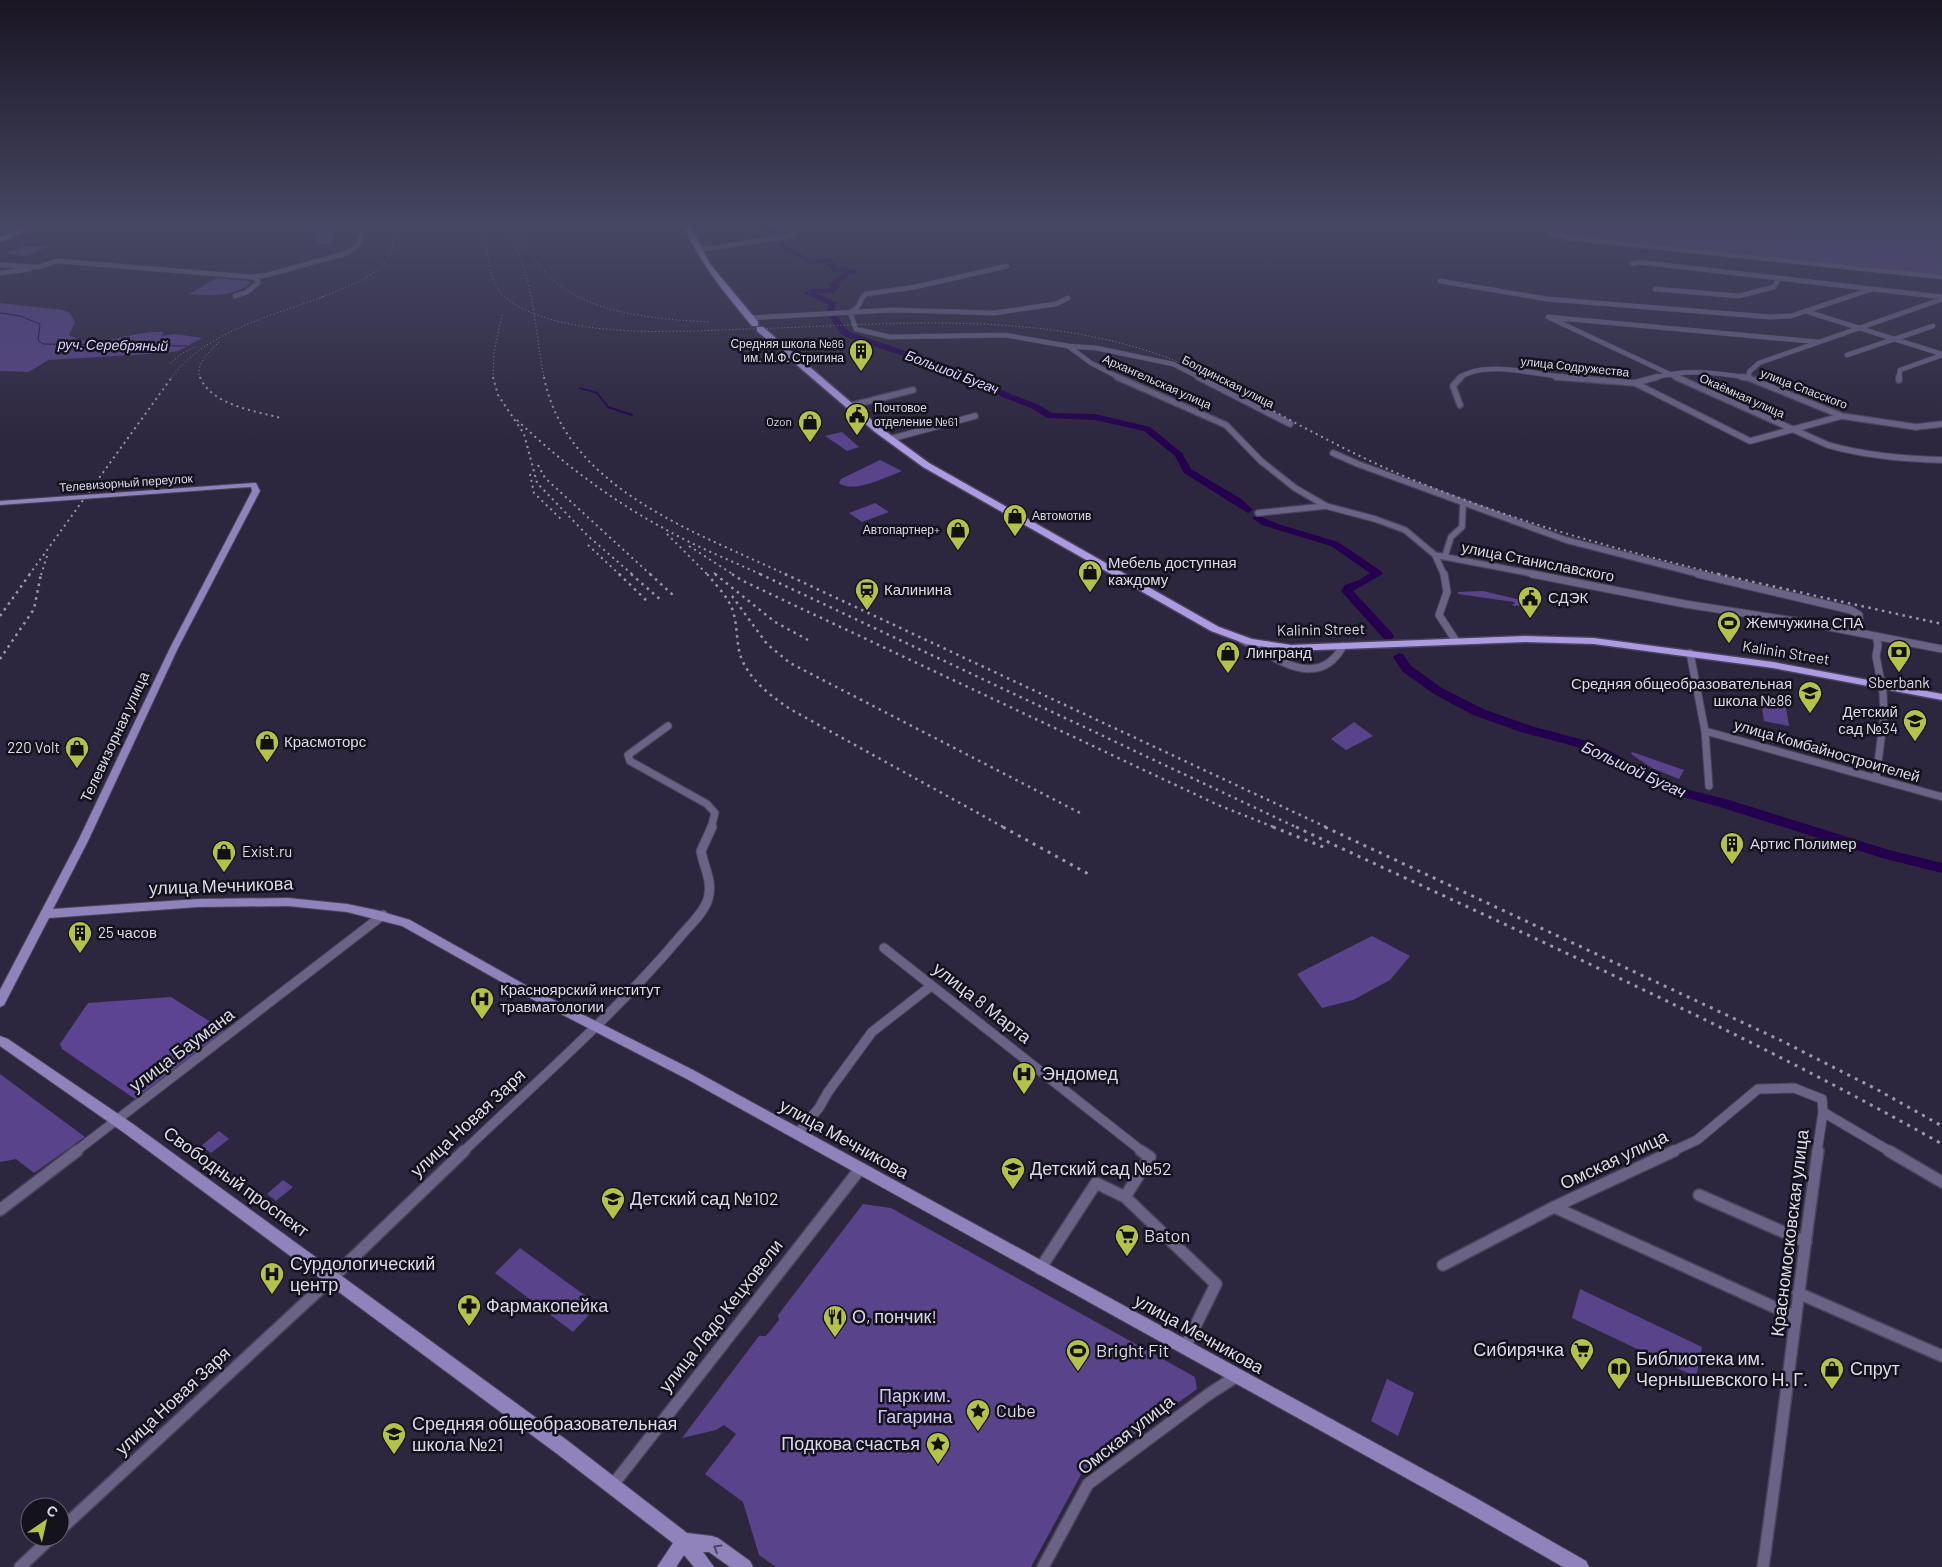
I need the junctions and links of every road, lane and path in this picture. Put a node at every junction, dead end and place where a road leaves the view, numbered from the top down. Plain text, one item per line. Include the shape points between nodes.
1 (735, 297) edge
2 (863, 297) edge
3 (1536, 297) edge
4 (1847, 297) edge
5 (1068, 298) dead end
6 (1942, 298) edge
7 (1038, 303) dead end
8 (1805, 311) junction
9 (850, 312) junction
10 (1005, 312) junction
11 (756, 324) junction
12 (1933, 326) dead end
13 (1859, 328) junction
14 (1895, 340) junction
15 (1820, 342) junction
16 (1068, 346) junction
17 (1846, 355) dead end
18 (1942, 355) edge
19 (1670, 374) junction
20 (1749, 378) junction
21 (1899, 380) dead end
22 (1635, 383) junction
23 (913, 390) dead end
24 (1460, 405) dead end
25 (849, 406) junction
26 (975, 416) dead end
27 (1842, 416) junction
28 (1290, 424) dead end
29 (1942, 424) edge
30 (1792, 430) junction
31 (890, 439) junction
32 (1333, 453) dead end
33 (1942, 460) edge
34 (253, 485) joint
35 (1463, 503) junction
36 (0, 504) edge
37 (1326, 506) junction
38 (1258, 513) dead end
39 (1436, 555) junction
40 (1445, 556) junction
41 (1860, 632) junction
42 (1876, 636) junction
43 (1236, 637) junction
44 (1456, 641) junction
45 (1343, 646) junction
46 (1942, 649) edge
47 (1690, 653) junction
48 (1881, 685) junction
49 (1942, 697) edge
50 (668, 726) dead end
51 (1705, 731) junction
52 (1876, 778) junction
53 (1709, 786) dead end
54 (1942, 797) edge
55 (45, 914) junction
56 (383, 915) junction
57 (884, 948) dead end
58 (931, 986) junction
59 (2, 997) edge
60 (596, 1027) junction
61 (0, 1041) edge
62 (1823, 1112) junction
63 (116, 1120) junction
64 (797, 1134) junction
65 (860, 1169) junction
66 (1942, 1182) edge
67 (1699, 1195) dead end
68 (1125, 1197) junction
69 (1554, 1207) junction
70 (0, 1210) edge
71 (1806, 1242) junction
72 (1443, 1265) dead end
73 (1040, 1269) junction
74 (332, 1278) junction
75 (1798, 1293) junction
76 (1796, 1317) junction
77 (1185, 1347) junction
78 (1942, 1356) edge
79 (1237, 1376) junction
80 (612, 1486) junction
81 (70, 1521) edge
82 (684, 1541) junction
83 (41, 1547) edge
84 (20, 1567) edge
85 (666, 1567) edge
86 (705, 1567) edge
87 (744, 1567) edge
88 (1043, 1567) edge
89 (1580, 1567) edge
90 (1763, 1567) edge

1 - 11 main road, Kalinin Street
2 - 9 street via 862,304
3 - 8 street via 1780,318
4 - 8 street
5 - 10 street via 1056,304
6 - 13 street
7 - 10 street
8 - 13 street
9 - 10 street
9 - 11 street
9 - 16 street, Архангельская улица via 856,329 890,337 1005,335
11 - 25 main road, Kalinin Street
12 - 14 street
13 - 14 street
13 - 15 street
14 - 17 street
14 - 18 street
15 - 19 street, Окаёмная улица via 1548,317
15 - 20 street via 1759,363
16 - 28 street, Болдинская улица via 1096,348 1173,364
16 - 37 street, Архангельская улица via 1110,374 1226,425 1261,461 1295,488
18 - 21 street via 1900,370
19 - 20 street, улица Содружества via 1695,372
19 - 22 street, улица Содружества
19 - 30 street, Окаёмная улица
20 - 27 street, улица Спасского
22 - 24 street, улица Содружества via 1555,377 1514,370 1479,370 1458,379 1453,386
22 - 30 street via 1750,440
23 - 25 street
25 - 31 main road, Kalinin Street
26 - 31 street
27 - 29 street, улица Спасского via 1916,427
27 - 30 street
30 - 33 street, Окаёмная улица via 1848,451 1898,459
31 - 43 main road, Kalinin Street via 926,465 1007,512 1207,625
32 - 35 street
34 - 36 street, Телевизорный переулок
34 - 55 street, Телевизорная улица via 256,491 170,656 84,841
35 - 40 street, улица Станиславского via 1462,527 1451,537
35 - 41 street, улица Станиславского via 1566,540 1851,610 1859,615
37 - 38 street
37 - 39 street via 1405,530
39 - 40 street
39 - 44 street via 1446,581 1439,616
40 - 41 street, улица Станиславского via 1685,604
41 - 42 street, улица Станиславского
42 - 46 street, улица Станиславского
42 - 48 street
43 - 45 main road, Kalinin Street via 1291,648
43 - 45 street via 1309,670 1323,667 1338,656
44 - 45 main road, Kalinin Street
44 - 47 main road, Kalinin Street via 1566,639
47 - 48 main road, Kalinin Street
47 - 51 street
48 - 49 main road, Kalinin Street
48 - 52 street via 1884,716
50 - 60 street, улица Новая Заря via 628,755 630,761 707,804 715,813 701,850 710,880 708,900 659,962
51 - 52 street, улица Комбайностроителей
51 - 53 street
52 - 54 street, улица Комбайностроителей
55 - 56 street, улица Мечникова via 268,900 330,905
55 - 59 street, Телевизорная улица
56 - 60 street, улица Мечникова via 406,923
56 - 63 street, улица Баумана
57 - 58 street, улица 8 Марта
58 - 64 street via 872,1032
58 - 68 street, улица 8 Марта via 1150,1157
60 - 64 street, улица Мечникова
60 - 74 street, улица Новая Заря
61 - 63 street, Свободный проспект
62 - 66 street
62 - 69 street, Омская улица via 1822,1098 1794,1088 1758,1089 1697,1140
62 - 71 street, Красномосковская улица
63 - 70 street, улица Баумана
63 - 74 street, Свободный проспект
64 - 65 street, улица Мечникова
65 - 73 street, улица Мечникова
65 - 80 street, улица Ладо Кецховели
67 - 71 street
68 - 73 street via 1096,1183
68 - 77 street via 1216,1284
69 - 72 street, Омская улица
69 - 76 street
71 - 75 street, Красномосковская улица
73 - 77 street, улица Мечникова
74 - 80 street, Свободный проспект
74 - 81 street, улица Новая Заря
75 - 76 street, Красномосковская улица
75 - 78 street
76 - 90 street, Красномосковская улица
77 - 79 street, улица Мечникова
79 - 88 street, Омская улица via 1088,1484
79 - 89 street, улица Мечникова
80 - 82 street, Свободный проспект
82 - 85 street
82 - 86 street, Свободный проспект
87 -> 82 street via 712,1544
83 - 84 street

